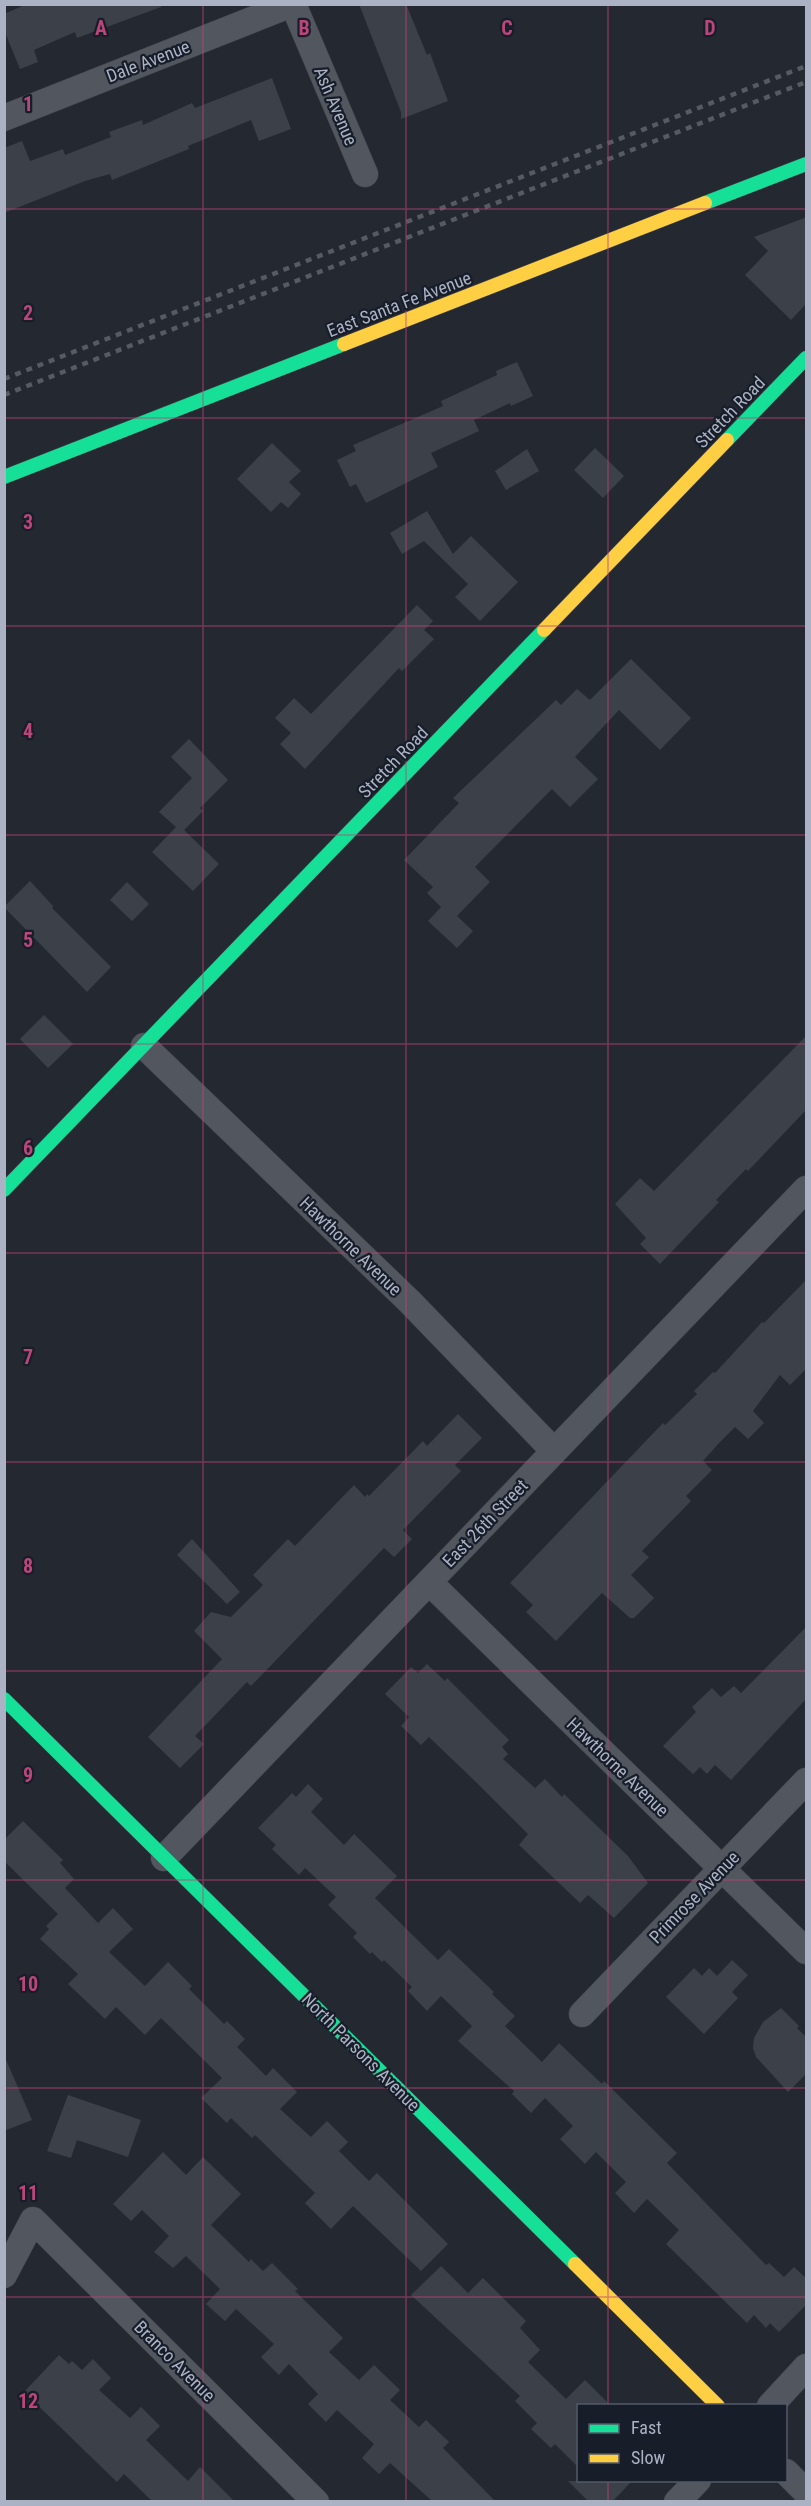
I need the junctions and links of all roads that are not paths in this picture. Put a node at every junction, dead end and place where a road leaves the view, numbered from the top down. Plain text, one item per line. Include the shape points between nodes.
1 (293, 4) edge
2 (4, 118) edge
3 (807, 164) edge
4 (365, 174) dead end
5 (807, 358) edge
6 (4, 477) edge
7 (144, 1046) junction
8 (807, 1189) edge
9 (4, 1190) edge
10 (554, 1451) junction
11 (429, 1582) junction
12 (4, 1699) edge
13 (807, 1780) edge
14 (164, 1858) junction
15 (722, 1869) junction
16 (807, 1951) edge
17 (582, 2014) dead end
18 (4, 2276) edge
19 (807, 2367) edge
20 (716, 2404) edge
21 (772, 2404) edge
22 (787, 2473) edge
23 (697, 2482) edge
24 (807, 2492) edge
25 (316, 2502) edge
26 (677, 2502) edge

1 - 2 street, Dale Avenue
1 - 4 street, Ash Avenue
3 - 6 street, East Santa Fe Avenue
5 - 7 street, Stretch Road
7 - 9 street, Stretch Road
7 - 10 street, Hawthorne Avenue via 410,1302
8 - 10 street, East 26th Street
10 - 11 street, East 26th Street
11 - 14 street, East 26th Street
11 - 15 street, Hawthorne Avenue
12 - 14 street, North Parsons Avenue
13 - 15 street, Primrose Avenue
14 - 20 street, North Parsons Avenue
15 - 16 street, Hawthorne Avenue
15 - 17 street, Primrose Avenue
18 - 25 street, Branco Avenue via 33,2220
19 - 21 street
22 - 24 street
23 - 26 street

